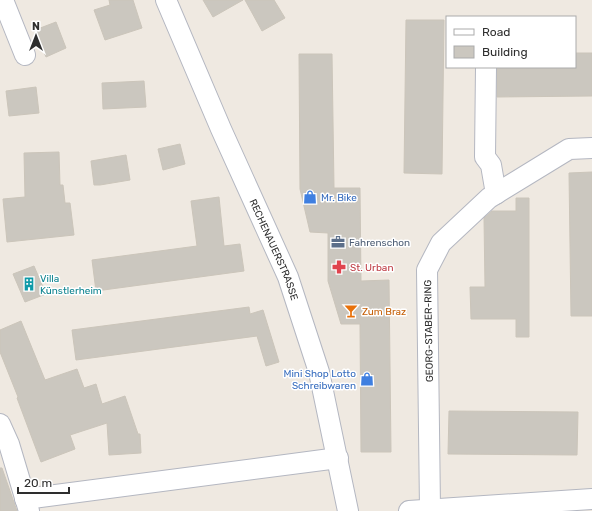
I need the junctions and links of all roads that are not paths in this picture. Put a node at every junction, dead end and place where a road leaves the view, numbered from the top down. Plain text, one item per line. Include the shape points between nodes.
1 (3, 0) edge
2 (166, 0) edge
3 (25, 55) dead end
4 (486, 68) edge
5 (592, 148) edge
6 (496, 194) junction
7 (0, 424) edge
8 (338, 458) junction
9 (592, 499) edge
10 (27, 505) edge
11 (430, 510) junction
12 (348, 511) edge
13 (409, 511) edge

1 - 3 street
2 - 8 street, RECHENAUERSTRASSE via 288,277 319,372
4 - 6 street via 485,157 491,165
5 - 6 street, GEORG-STABER-RING via 568,149
6 - 11 street, GEORG-STABER-RING via 441,243 427,270
7 - 10 street via 9,444
8 - 10 street
8 - 12 street, RECHENAUERSTRASSE
9 - 11 street
11 - 13 street

